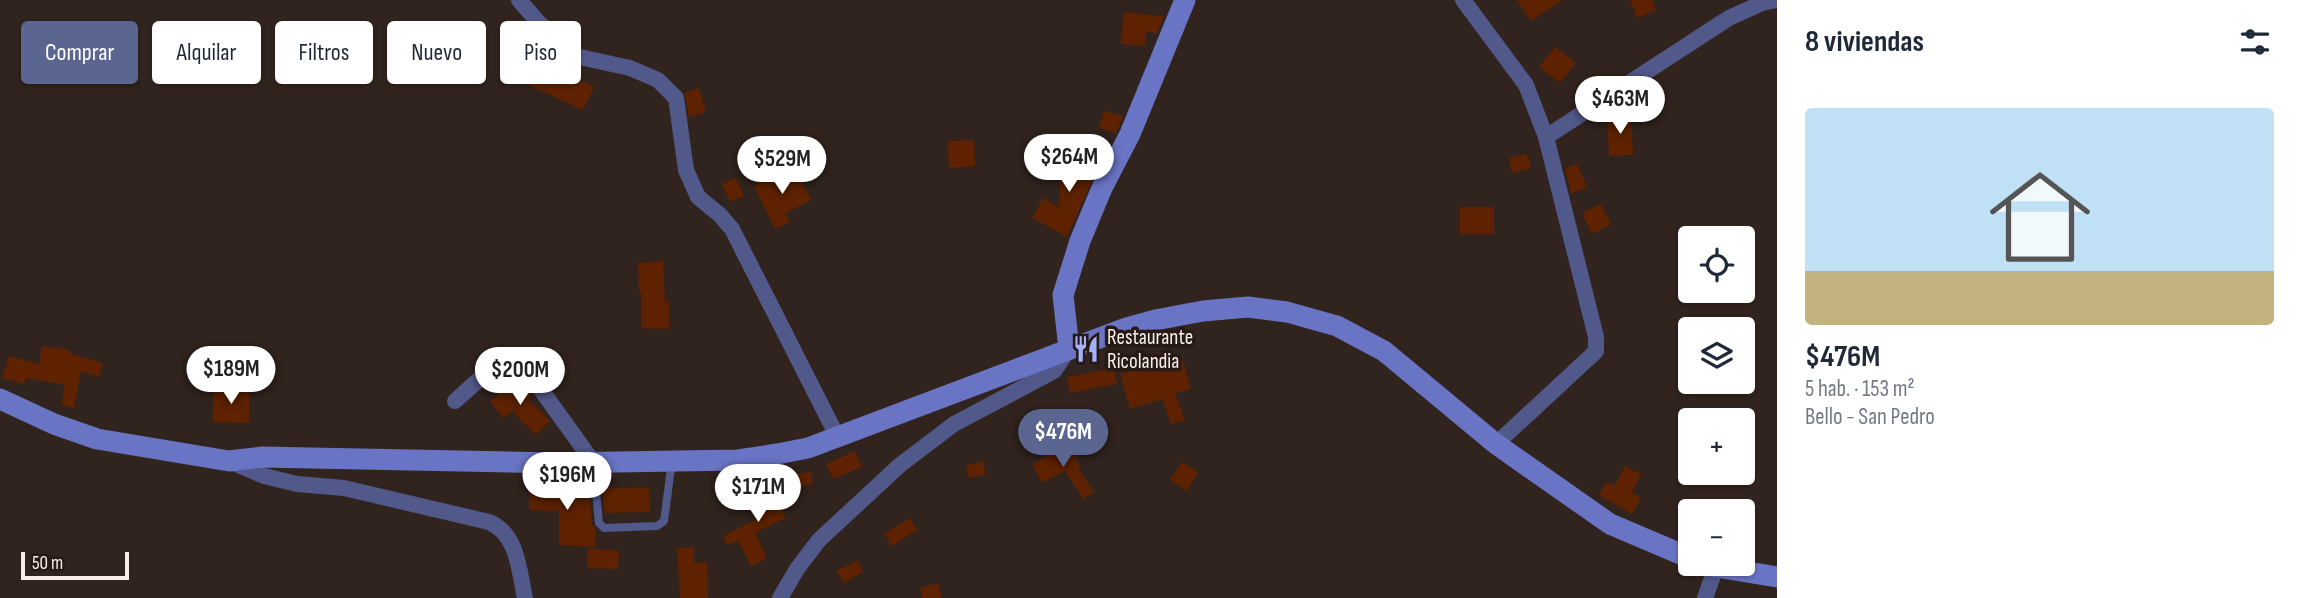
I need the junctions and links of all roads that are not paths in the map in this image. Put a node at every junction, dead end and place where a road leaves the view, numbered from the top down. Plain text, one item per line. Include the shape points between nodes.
1 (519, 0) edge
2 (1185, 0) edge
3 (1463, 0) edge
4 (1776, 0) edge
5 (1546, 137) junction
6 (1069, 349) junction
7 (0, 398) edge
8 (455, 401) dead end
9 (837, 436) junction
10 (1496, 444) junction
11 (229, 461) junction
12 (672, 461) junction
13 (593, 462) junction
14 (1678, 553) edge
15 (1755, 574) edge
16 (1709, 576) edge
17 (1777, 578) edge
18 (525, 598) edge
19 (780, 598) edge
20 (1705, 598) edge

1 - 9 street via 575,57 630,68 658,80 676,98 686,170 698,197 732,229
2 - 6 main road via 1080,242 1063,295
3 - 5 street via 1525,85
4 - 5 street via 1729,18
5 - 10 street via 1596,351
6 - 9 main road
6 - 10 main road via 1167,317 1248,307 1287,312 1337,326 1384,351
6 - 19 street via 1054,370 954,424 900,465 820,540
7 - 11 main road via 97,439
8 - 13 street via 491,370 514,368 528,373
9 - 12 main road via 808,448 738,460
10 - 14 main road via 1610,524
11 - 13 main road via 289,457
11 - 18 street via 264,477 344,488 500,526 516,556
12 - 13 main road
12 - 13 lane via 664,521 657,526 604,528
15 - 17 main road
16 - 20 street

